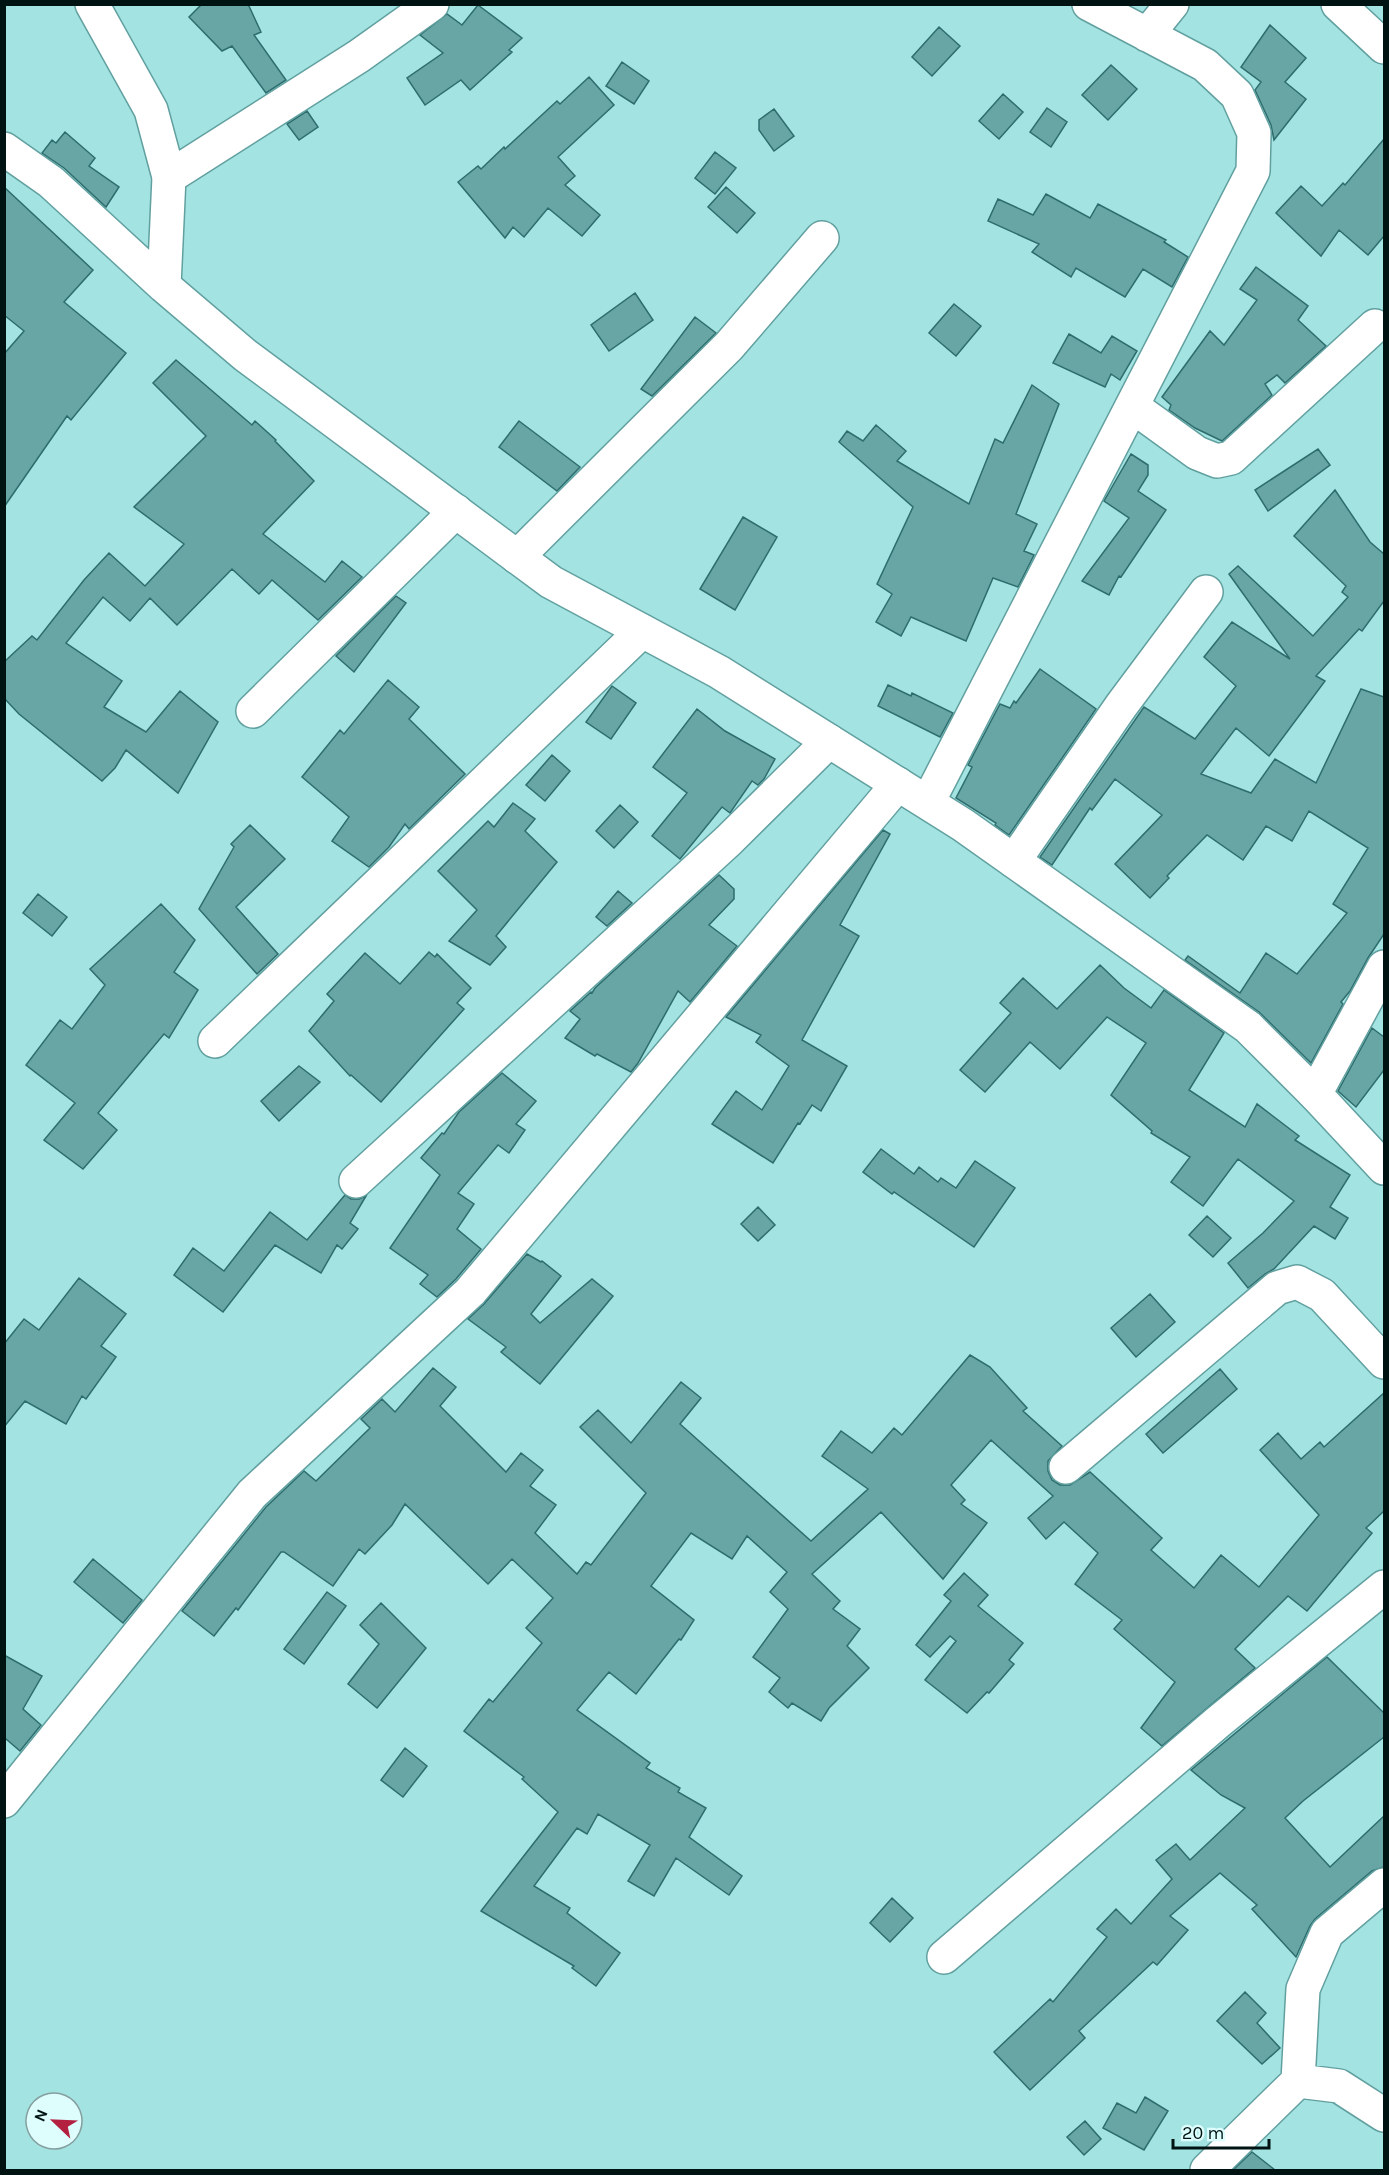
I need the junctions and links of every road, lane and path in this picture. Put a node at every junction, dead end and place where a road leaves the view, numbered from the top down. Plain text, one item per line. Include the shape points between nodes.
1 (92, 4) edge
2 (432, 4) edge
3 (1089, 4) edge
4 (1172, 4) edge
5 (1338, 4) edge
6 (1147, 35) junction
7 (1384, 47) edge
8 (4, 149) edge
9 (169, 177) junction
10 (822, 238) dead end
11 (164, 286) junction
12 (1375, 326) dead end
13 (1132, 406) junction
14 (456, 511) junction
15 (517, 557) junction
16 (1206, 592) dead end
17 (642, 630) junction
18 (253, 711) dead end
19 (829, 741) junction
20 (898, 784) junction
21 (928, 802) junction
22 (1014, 861) junction
23 (1384, 967) edge
24 (215, 1041) dead end
25 (1315, 1094) junction
26 (1384, 1168) edge
27 (356, 1181) dead end
28 (1384, 1362) edge
29 (1066, 1467) dead end
30 (1384, 1587) edge
31 (4, 1802) edge
32 (1384, 1885) edge
33 (944, 1957) dead end
34 (1298, 2081) junction
35 (1384, 2115) edge
36 (1207, 2170) edge

1 - 9 street via 151,110
2 - 9 street via 360,56
3 - 6 street
4 - 6 street
5 - 7 street
6 - 13 street via 1205,65 1238,95 1254,133 1253,171
8 - 11 street via 51,182
9 - 11 street
10 - 15 street via 729,346
11 - 14 street via 245,355
12 - 13 street via 1231,458 1217,461 1197,453
13 - 21 street
14 - 15 street
14 - 18 street
15 - 17 street via 551,582
16 - 22 street
17 - 19 street via 719,672
17 - 24 street
19 - 20 street
19 - 27 street via 728,841
20 - 21 street
20 - 31 street via 470,1293 252,1494
21 - 22 street
22 - 25 street via 1248,1027
23 - 25 street
25 - 26 street
28 - 29 street via 1322,1295 1297,1282 1277,1288
30 - 33 street via 1218,1722
32 - 34 street via 1327,1933 1304,1989
34 - 35 street via 1339,2086
34 - 36 street

